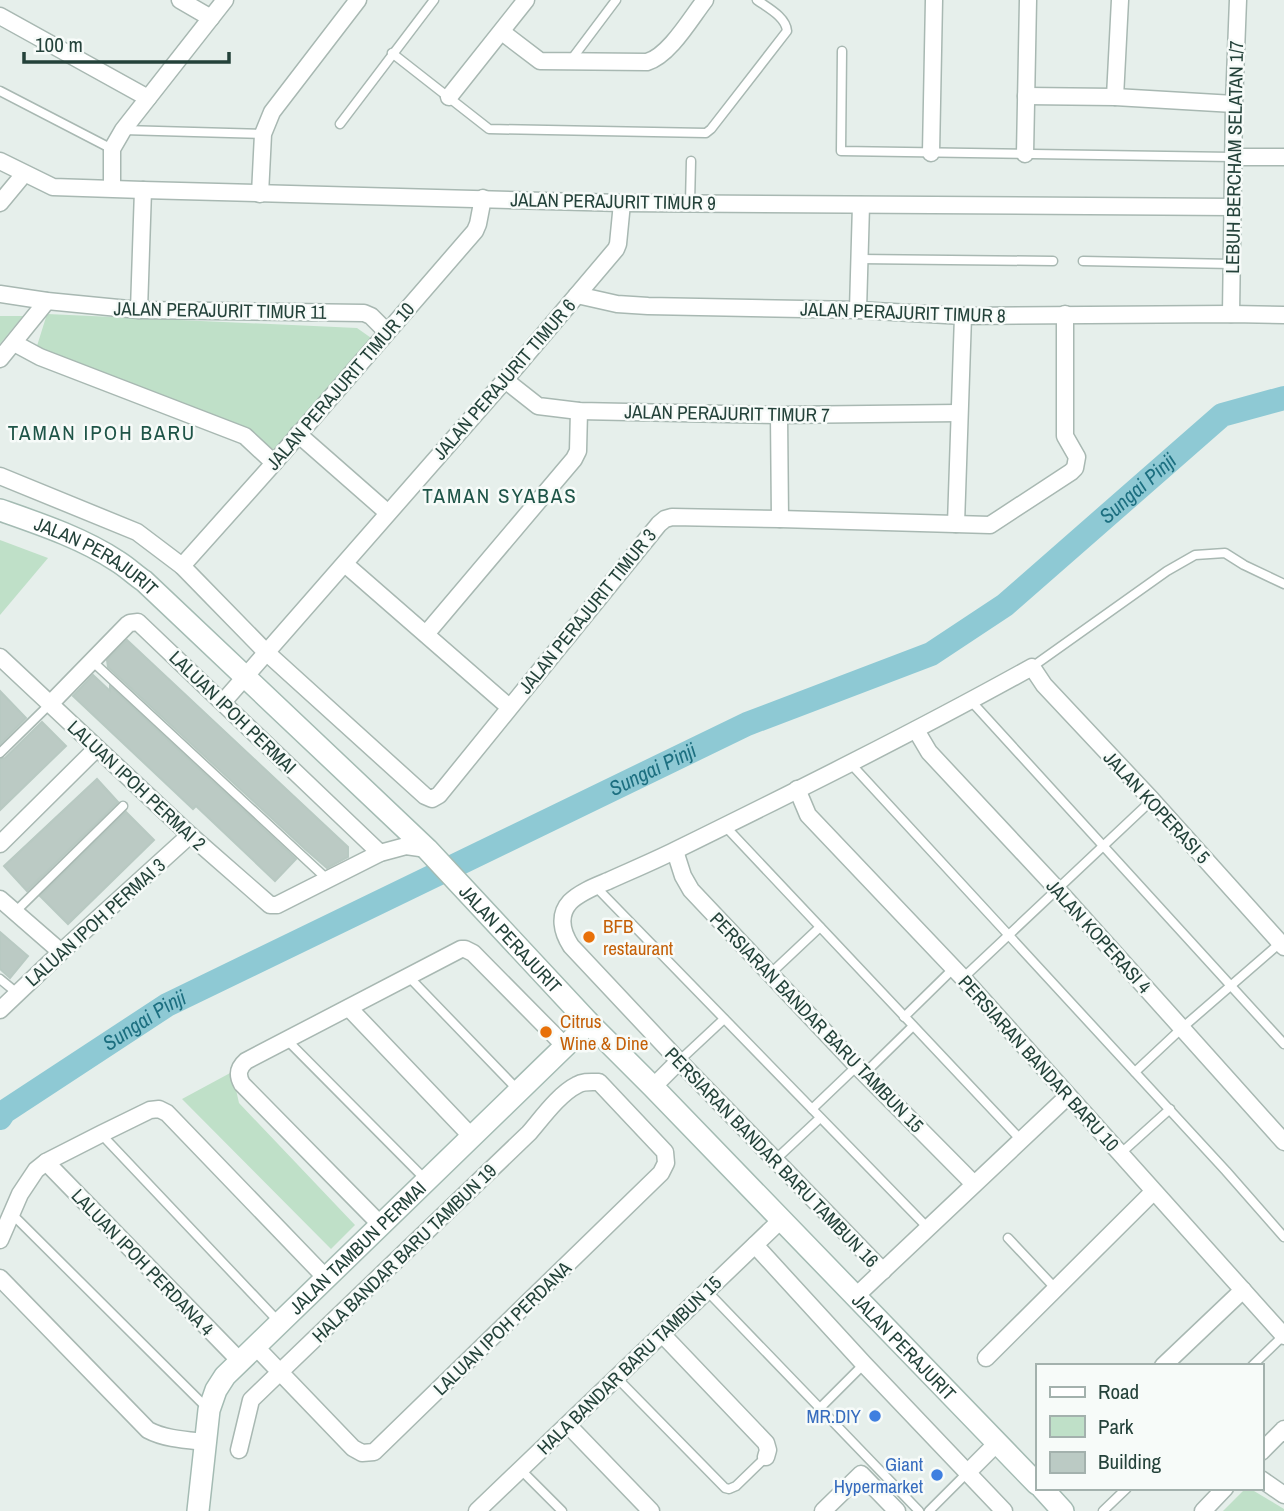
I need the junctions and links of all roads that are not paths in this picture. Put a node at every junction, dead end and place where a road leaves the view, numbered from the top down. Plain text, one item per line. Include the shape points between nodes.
1 (180, 0) edge
2 (225, 0) edge
3 (358, 0) edge
4 (434, 0) edge
5 (526, 0) edge
6 (616, 0) edge
7 (705, 0) edge
8 (757, 0) edge
9 (934, 0) edge
10 (1028, 0) edge
11 (1120, 0) edge
12 (1238, 0) edge
13 (0, 16) edge
14 (211, 18) junction
15 (502, 32) junction
16 (842, 51) dead end
17 (392, 53) junction
18 (569, 62) junction
19 (0, 90) edge
20 (1026, 96) junction
21 (449, 97) junction
22 (1115, 97) junction
23 (148, 98) junction
24 (1234, 104) junction
25 (340, 124) dead end
26 (123, 130) junction
27 (263, 134) junction
28 (112, 149) junction
29 (932, 153) junction
30 (1025, 155) junction
31 (1233, 157) junction
32 (1284, 157) edge
33 (0, 161) edge
34 (691, 161) dead end
35 (24, 174) junction
36 (112, 188) junction
37 (143, 190) junction
38 (260, 194) junction
39 (483, 198) junction
40 (0, 203) edge
41 (622, 203) junction
42 (690, 203) junction
43 (861, 205) junction
44 (1233, 207) junction
45 (859, 259) junction
46 (1052, 261) dead end
47 (1083, 261) dead end
48 (1232, 264) junction
49 (0, 294) edge
50 (577, 295) junction
51 (47, 301) junction
52 (139, 310) junction
53 (858, 310) junction
54 (1065, 314) junction
55 (1231, 314) junction
56 (963, 316) junction
57 (1284, 316) edge
58 (387, 332) junction
59 (14, 343) junction
60 (0, 359) edge
61 (505, 380) junction
62 (579, 411) junction
63 (959, 413) junction
64 (779, 415) junction
65 (298, 434) junction
66 (274, 463) junction
67 (0, 476) edge
68 (0, 510) edge
69 (388, 513) junction
70 (779, 519) junction
71 (956, 524) junction
72 (345, 564) junction
73 (182, 566) junction
74 (1284, 584) edge
75 (426, 634) junction
76 (267, 652) junction
77 (1, 661) edge
78 (92, 662) junction
79 (1032, 667) junction
80 (244, 678) junction
81 (971, 701) junction
82 (223, 702) junction
83 (50, 704) junction
84 (509, 707) junction
85 (916, 730) junction
86 (97, 748) junction
87 (0, 753) edge
88 (851, 764) junction
89 (797, 789) junction
90 (1152, 800) junction
91 (123, 806) dead end
92 (724, 825) junction
93 (190, 835) junction
94 (0, 844) edge
95 (1103, 846) junction
96 (427, 849) junction
97 (675, 851) junction
98 (380, 853) junction
99 (327, 879) junction
100 (595, 886) junction
101 (1057, 889) junction
102 (0, 899) edge
103 (15, 912) junction
104 (820, 927) junction
105 (1008, 934) junction
106 (1283, 943) edge
107 (61, 952) junction
108 (958, 973) junction
109 (770, 974) junction
110 (408, 976) junction
111 (0, 979) edge
112 (1231, 985) junction
113 (17, 993) junction
114 (349, 1008) junction
115 (0, 1010) edge
116 (904, 1017) junction
117 (724, 1019) junction
118 (589, 1023) junction
119 (913, 1026) junction
120 (1182, 1028) junction
121 (287, 1040) junction
122 (1284, 1044) edge
123 (565, 1046) junction
124 (679, 1062) junction
125 (861, 1070) junction
126 (1135, 1072) junction
127 (599, 1082) joint
128 (653, 1087) junction
129 (519, 1091) junction
130 (1068, 1096) junction
131 (812, 1109) junction
132 (1170, 1109) junction
133 (820, 1118) junction
134 (101, 1134) junction
135 (472, 1137) junction
136 (1021, 1140) junction
137 (1284, 1142) edge
138 (1120, 1154) junction
139 (775, 1160) junction
140 (46, 1162) junction
141 (426, 1181) junction
142 (974, 1184) junction
143 (1153, 1192) junction
144 (11, 1213) junction
145 (781, 1220) junction
146 (381, 1225) junction
147 (928, 1228) junction
148 (1284, 1237) edge
149 (1008, 1238) dead end
150 (0, 1240) edge
151 (755, 1245) junction
152 (883, 1271) junction
153 (0, 1278) edge
154 (326, 1278) junction
155 (1055, 1288) junction
156 (1243, 1290) junction
157 (707, 1291) junction
158 (856, 1296) junction
159 (280, 1323) junction
160 (662, 1334) junction
161 (1284, 1335) edge
162 (256, 1346) junction
163 (986, 1357) dead end
164 (240, 1361) junction
165 (864, 1364) junction
166 (1165, 1364) edge
167 (1254, 1364) edge
168 (279, 1372) junction
169 (617, 1378) junction
170 (820, 1408) junction
171 (209, 1410) junction
172 (568, 1425) junction
173 (1284, 1429) edge
174 (205, 1443) junction
175 (997, 1443) junction
176 (239, 1450) dead end
177 (1263, 1450) edge
178 (766, 1457) joint
179 (521, 1469) junction
180 (967, 1473) junction
181 (1263, 1480) edge
182 (1036, 1482) edge
183 (1044, 1490) edge
184 (1124, 1490) edge
185 (1223, 1490) edge
186 (1284, 1495) edge
187 (198, 1511) edge
188 (477, 1511) edge
189 (562, 1511) edge
190 (651, 1511) edge
191 (823, 1511) edge
192 (897, 1511) edge
193 (919, 1511) edge
194 (929, 1511) edge
195 (1004, 1511) edge
196 (1063, 1511) edge
197 (1103, 1511) edge
198 (1203, 1511) edge

1 - 14 street
2 - 14 street
3 - 27 street via 272,112
4 - 17 lane
5 - 15 street
6 - 18 lane
7 - 18 street via 666,51 652,61
8 - 21 lane via 786,24 787,31 706,133 489,129
9 - 29 street
10 - 20 street
11 - 22 street
12 - 24 street, LEBUH BERCHAM SELATAN 1/7
13 - 23 street
14 - 23 street
15 - 18 street via 538,60
15 - 21 street
16 - 29 lane via 841,151
17 - 21 lane
17 - 25 lane
19 - 28 lane
20 - 22 street
20 - 30 street
22 - 24 street
23 - 26 street
24 - 31 street, LEBUH BERCHAM SELATAN 1/7
26 - 27 lane
26 - 28 street
27 - 38 street
28 - 36 street
29 - 30 lane
30 - 31 lane
31 - 32 street
31 - 44 street, LEBUH BERCHAM SELATAN 1/7
33 - 35 street, JALAN PERAJURIT TIMUR 9
34 - 42 lane
35 - 36 street, JALAN PERAJURIT TIMUR 9 via 53,187
35 - 40 street
36 - 37 street, JALAN PERAJURIT TIMUR 9
37 - 38 street, JALAN PERAJURIT TIMUR 9
37 - 52 street
38 - 39 street, JALAN PERAJURIT TIMUR 9
39 - 41 street, JALAN PERAJURIT TIMUR 9
39 - 58 street, JALAN PERAJURIT TIMUR 10 via 477,229
41 - 42 street, JALAN PERAJURIT TIMUR 9
41 - 50 street, JALAN PERAJURIT TIMUR 6 via 617,246
42 - 43 street, JALAN PERAJURIT TIMUR 9
43 - 44 street, JALAN PERAJURIT TIMUR 9
43 - 45 street
44 - 48 street, LEBUH BERCHAM SELATAN 1/7
45 - 46 lane
45 - 53 street
47 - 48 lane
48 - 55 street, LEBUH BERCHAM SELATAN 1/7
49 - 51 street, JALAN PERAJURIT TIMUR 11
50 - 53 street, JALAN PERAJURIT TIMUR 8 via 648,306
50 - 61 street, JALAN PERAJURIT TIMUR 6
51 - 52 street, JALAN PERAJURIT TIMUR 11
51 - 59 street
52 - 58 street, JALAN PERAJURIT TIMUR 11 via 363,313
53 - 56 street, JALAN PERAJURIT TIMUR 8
54 - 55 street, JALAN PERAJURIT TIMUR 8
54 - 56 street, JALAN PERAJURIT TIMUR 8
54 - 71 street, JALAN PERAJURIT TIMUR 3 via 1065,436 1077,463 990,525
55 - 57 street, JALAN PERAJURIT TIMUR 8
56 - 63 street
58 - 65 street, JALAN PERAJURIT TIMUR 10
59 - 60 street
59 - 66 street via 245,436
61 - 62 street, JALAN PERAJURIT TIMUR 7 via 538,406
61 - 69 street, JALAN PERAJURIT TIMUR 6
62 - 64 street, JALAN PERAJURIT TIMUR 7
62 - 75 street via 574,459
63 - 64 street, JALAN PERAJURIT TIMUR 7
63 - 71 street
64 - 70 street
65 - 66 street, JALAN PERAJURIT TIMUR 10
65 - 69 street
66 - 73 street, JALAN PERAJURIT TIMUR 10
67 - 73 street via 137,532
68 - 80 street, JALAN PERAJURIT via 84,543 116,561 144,581
69 - 72 street, JALAN PERAJURIT TIMUR 6
70 - 71 street, JALAN PERAJURIT TIMUR 3
70 - 84 street, JALAN PERAJURIT TIMUR 3 via 673,517 662,521
72 - 75 street
72 - 76 street, JALAN PERAJURIT TIMUR 6
73 - 76 street
74 - 79 lane via 1225,553 1195,555
75 - 84 street
76 - 80 street, JALAN PERAJURIT TIMUR 6
76 - 84 street, JALAN PERAJURIT TIMUR 3 via 432,799
77 - 83 street, LALUAN IPOH PERMAI 2
78 - 82 street, LALUAN IPOH PERMAI via 127,625 138,622
78 - 83 street, LALUAN IPOH PERMAI
78 - 99 lane
79 - 81 street
79 - 90 street, JALAN KOPERASI 5
80 - 82 street, JALAN PERAJURIT TIMUR 6
80 - 96 street, JALAN PERAJURIT
81 - 85 street
81 - 95 lane
82 - 98 street, LALUAN IPOH PERMAI
83 - 86 street, LALUAN IPOH PERMAI 2
83 - 87 lane
85 - 88 street
85 - 101 street, JALAN KOPERASI 4 via 929,752
86 - 93 street, LALUAN IPOH PERMAI 2
86 - 94 street
88 - 89 street
88 - 105 lane
89 - 92 street
89 - 108 street, PERSIARAN BANDAR BARU 10 via 808,815
90 - 95 lane
90 - 106 street, JALAN KOPERASI 5
91 - 103 lane
92 - 97 street
92 - 104 lane
93 - 99 street, LALUAN IPOH PERMAI 2 via 270,905
93 - 107 street, LALUAN IPOH PERMAI 3
95 - 101 lane
95 - 112 lane
96 - 98 street via 406,846
96 - 118 street, JALAN PERAJURIT
97 - 100 street
97 - 109 street, PERSIARAN BANDAR BARU TAMBUN 15 via 691,890
98 - 99 street
100 - 117 lane
100 - 124 street, PERSIARAN BANDAR BARU TAMBUN 16 via 570,902 562,924 565,935
101 - 105 lane
101 - 120 street, JALAN KOPERASI 4
102 - 103 street
103 - 107 street
104 - 109 lane
104 - 116 lane
105 - 108 lane
105 - 126 lane
106 - 112 lane
107 - 113 street, LALUAN IPOH PERMAI 3
108 - 116 lane
108 - 130 street, PERSIARAN BANDAR BARU 10
109 - 125 street, PERSIARAN BANDAR BARU TAMBUN 15
110 - 114 street
110 - 123 street via 456,950 469,950
110 - 129 lane
111 - 113 lane
112 - 120 lane
112 - 122 lane
113 - 115 street, LALUAN IPOH PERMAI 3
114 - 121 street
114 - 135 street
116 - 119 lane
117 - 124 lane
117 - 131 lane
118 - 123 street, JALAN TAMBUN PERMAI
118 - 128 street, JALAN PERAJURIT
119 - 125 lane
119 - 136 lane
120 - 126 lane
120 - 137 street, JALAN KOPERASI 4
121 - 141 lane
121 - 146 street via 246,1061 238,1071 239,1078
123 - 129 street, JALAN TAMBUN PERMAI
124 - 128 street
124 - 139 street, PERSIARAN BANDAR BARU TAMBUN 16
125 - 131 lane
125 - 142 street, PERSIARAN BANDAR BARU TAMBUN 15
126 - 132 lane
127 - 168 street, HALA BANDAR BARU TAMBUN 19 via 578,1083 564,1095
127 - 168 street, LALUAN IPOH PERDANA via 662,1147 667,1157 665,1168 378,1448 368,1453 357,1451
128 - 145 street, JALAN PERAJURIT
129 - 135 street, JALAN TAMBUN PERMAI
130 - 136 street
130 - 138 street, PERSIARAN BANDAR BARU 10
131 - 133 lane
132 - 138 lane
132 - 148 lane
133 - 139 lane
133 - 147 lane
134 - 140 street
134 - 154 street via 150,1110 163,1110
134 - 159 lane
135 - 141 street, JALAN TAMBUN PERMAI
136 - 142 street
138 - 143 street, PERSIARAN BANDAR BARU 10
139 - 152 street, PERSIARAN BANDAR BARU TAMBUN 16
140 - 144 street via 29,1179
140 - 164 street, LALUAN IPOH PERDANA 4
141 - 146 street, JALAN TAMBUN PERMAI
142 - 147 street
143 - 155 street
143 - 156 street, PERSIARAN BANDAR BARU 10
144 - 150 street
144 - 171 lane
145 - 151 street, HALA BANDAR BARU TAMBUN 15
145 - 158 street, JALAN PERAJURIT
146 - 154 street, JALAN TAMBUN PERMAI
147 - 152 street
149 - 155 lane
151 - 157 street, HALA BANDAR BARU TAMBUN 15
151 - 165 street
152 - 158 street
153 - 174 street via 148,1430
154 - 159 street, JALAN TAMBUN PERMAI
155 - 163 street
156 - 161 street, PERSIARAN BANDAR BARU 10
156 - 166 street
157 - 160 street, HALA BANDAR BARU TAMBUN 15
157 - 170 lane
158 - 175 street, JALAN PERAJURIT
159 - 162 street, JALAN TAMBUN PERMAI
160 - 169 street, HALA BANDAR BARU TAMBUN 15
160 - 178 street via 766,1443
161 - 167 lane
162 - 164 street, JALAN TAMBUN PERMAI
162 - 168 street, LALUAN IPOH PERDANA
164 - 171 street, JALAN TAMBUN PERMAI via 216,1390
165 - 170 lane
165 - 180 street
168 - 176 street, HALA BANDAR BARU TAMBUN 19 via 251,1400
169 - 172 street, HALA BANDAR BARU TAMBUN 15
169 - 178 lane via 725,1488 736,1486
170 - 193 lane
171 - 174 street, JALAN TAMBUN PERMAI
172 - 179 street, HALA BANDAR BARU TAMBUN 15
172 - 190 street
173 - 177 street
174 - 187 street, JALAN TAMBUN PERMAI
175 - 180 street
175 - 182 street, JALAN PERAJURIT
179 - 188 street, HALA BANDAR BARU TAMBUN 15
179 - 189 lane
180 - 194 lane
180 - 195 street
181 - 186 street
183 - 196 street
184 - 197 lane
185 - 198 street
191 - 192 street via 861,1474

